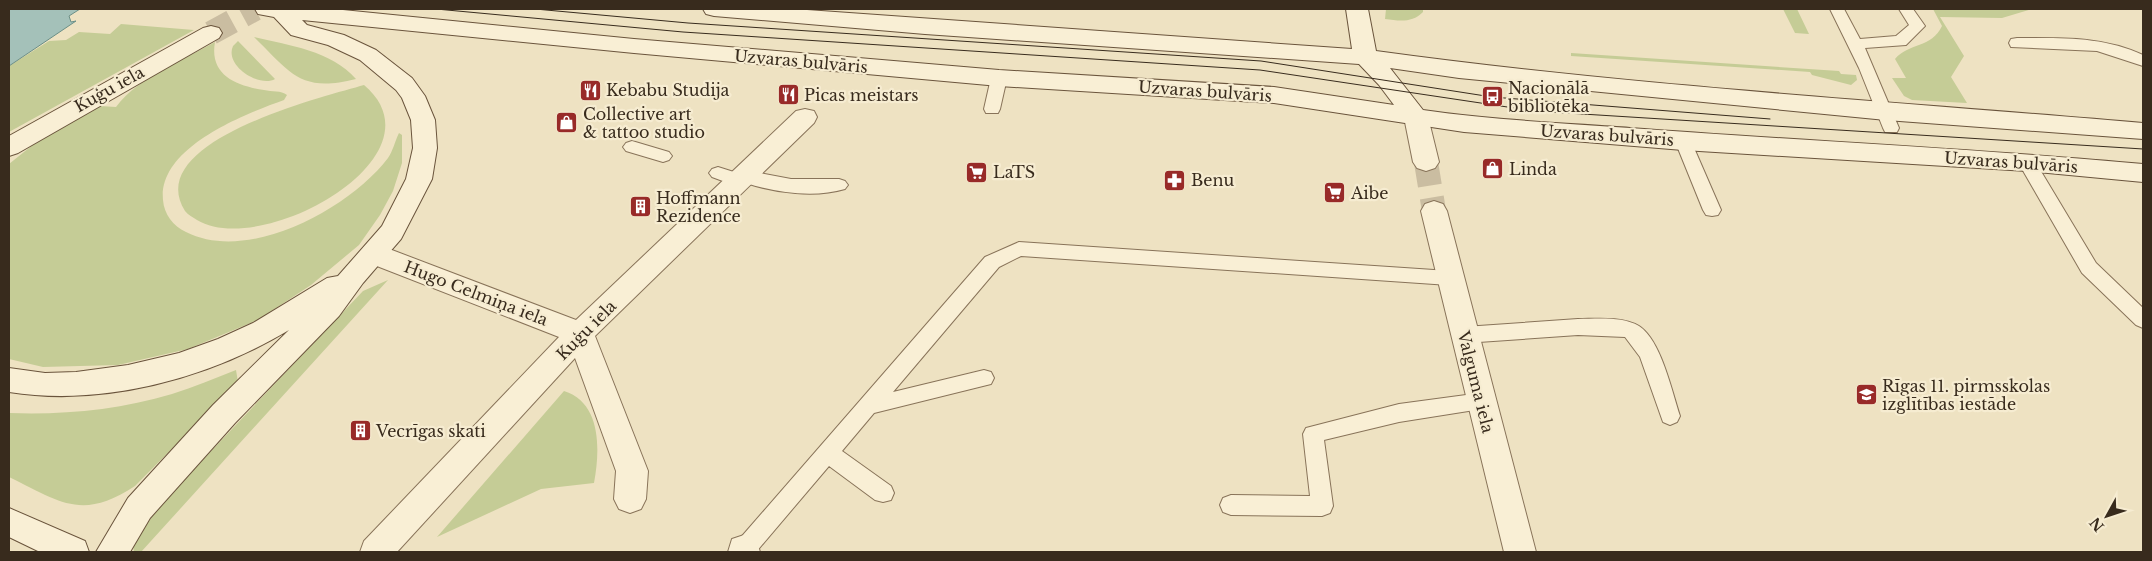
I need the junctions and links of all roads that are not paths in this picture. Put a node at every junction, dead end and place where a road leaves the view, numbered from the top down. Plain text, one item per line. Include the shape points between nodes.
1 (714, 9) edge
2 (1357, 9) edge
3 (1837, 9) edge
4 (1906, 9) edge
5 (273, 10) edge
6 (211, 33) tunnel mouth
7 (2017, 43) dead end
8 (1855, 44) junction
9 (1365, 57) junction
10 (2143, 61) edge
11 (999, 78) junction
12 (992, 109) dead end
13 (805, 117) dead end
14 (1416, 117) junction
15 (1888, 120) junction
16 (2143, 131) edge
17 (1682, 141) junction
18 (9, 147) edge
19 (632, 147) dead end
20 (663, 156) dead end
21 (1426, 162) tunnel mouth
22 (2027, 162) junction
23 (2143, 172) edge
24 (734, 176) junction
25 (839, 184) dead end
26 (1712, 210) dead end
27 (1434, 211) tunnel mouth
28 (374, 254) junction
29 (353, 276) junction
30 (1449, 278) junction
31 (2143, 320) edge
32 (580, 333) junction
33 (1464, 335) junction
34 (984, 378) dead end
35 (9, 380) edge
36 (1481, 401) junction
37 (868, 406) junction
38 (1670, 416) dead end
39 (828, 453) junction
40 (631, 485) dead end
41 (883, 493) dead end
42 (1232, 504) dead end
43 (9, 522) edge
44 (744, 551) edge
45 (73, 552) edge
46 (112, 552) edge
47 (376, 552) edge
48 (1520, 552) edge

1 - 9 main road
2 - 9 main road
3 - 8 lane
4 - 8 lane via 1917,26 1900,41
5 - 11 main road, Uzvaras bulvāris
5 - 28 main road via 300,30 336,40 368,55 394,74 413,96 423,120 425,148 419,179 392,232
6 - 18 main road, Kuģu iela
7 - 10 lane via 2088,43 2112,48
8 - 15 lane
9 - 14 main road via 1387,79
9 - 15 main road
11 - 12 lane
11 - 14 main road, Uzvaras bulvāris via 1274,95
13 - 24 main road, Kuģu iela
14 - 17 main road, Uzvaras bulvāris via 1464,124
14 - 21 main road
15 - 16 main road via 2003,119
17 - 22 main road, Uzvaras bulvāris
17 - 26 lane
19 - 20 lane
22 - 23 main road, Uzvaras bulvāris
22 - 31 lane via 2089,268
24 - 25 lane via 768,184 808,187
24 - 32 main road, Kuģu iela
27 - 30 main road, Valguma iela
28 - 29 main road
28 - 32 main road, Hugo Celmiņa iela
29 - 35 main road via 252,337 197,359 144,374 94,383 48,385
29 - 46 main road via 329,308 224,414 145,501
30 - 33 main road, Valguma iela
30 - 37 lane via 1019,249 992,262
32 - 40 main road
32 - 47 main road, Kuģu iela
33 - 36 main road, Valguma iela
33 - 38 lane via 1607,326 1631,330 1644,347
34 - 37 lane
36 - 42 lane via 1399,413 1314,434 1322,506
36 - 48 main road, Valguma iela
37 - 39 lane
39 - 41 lane
39 - 44 lane
43 - 45 main road

